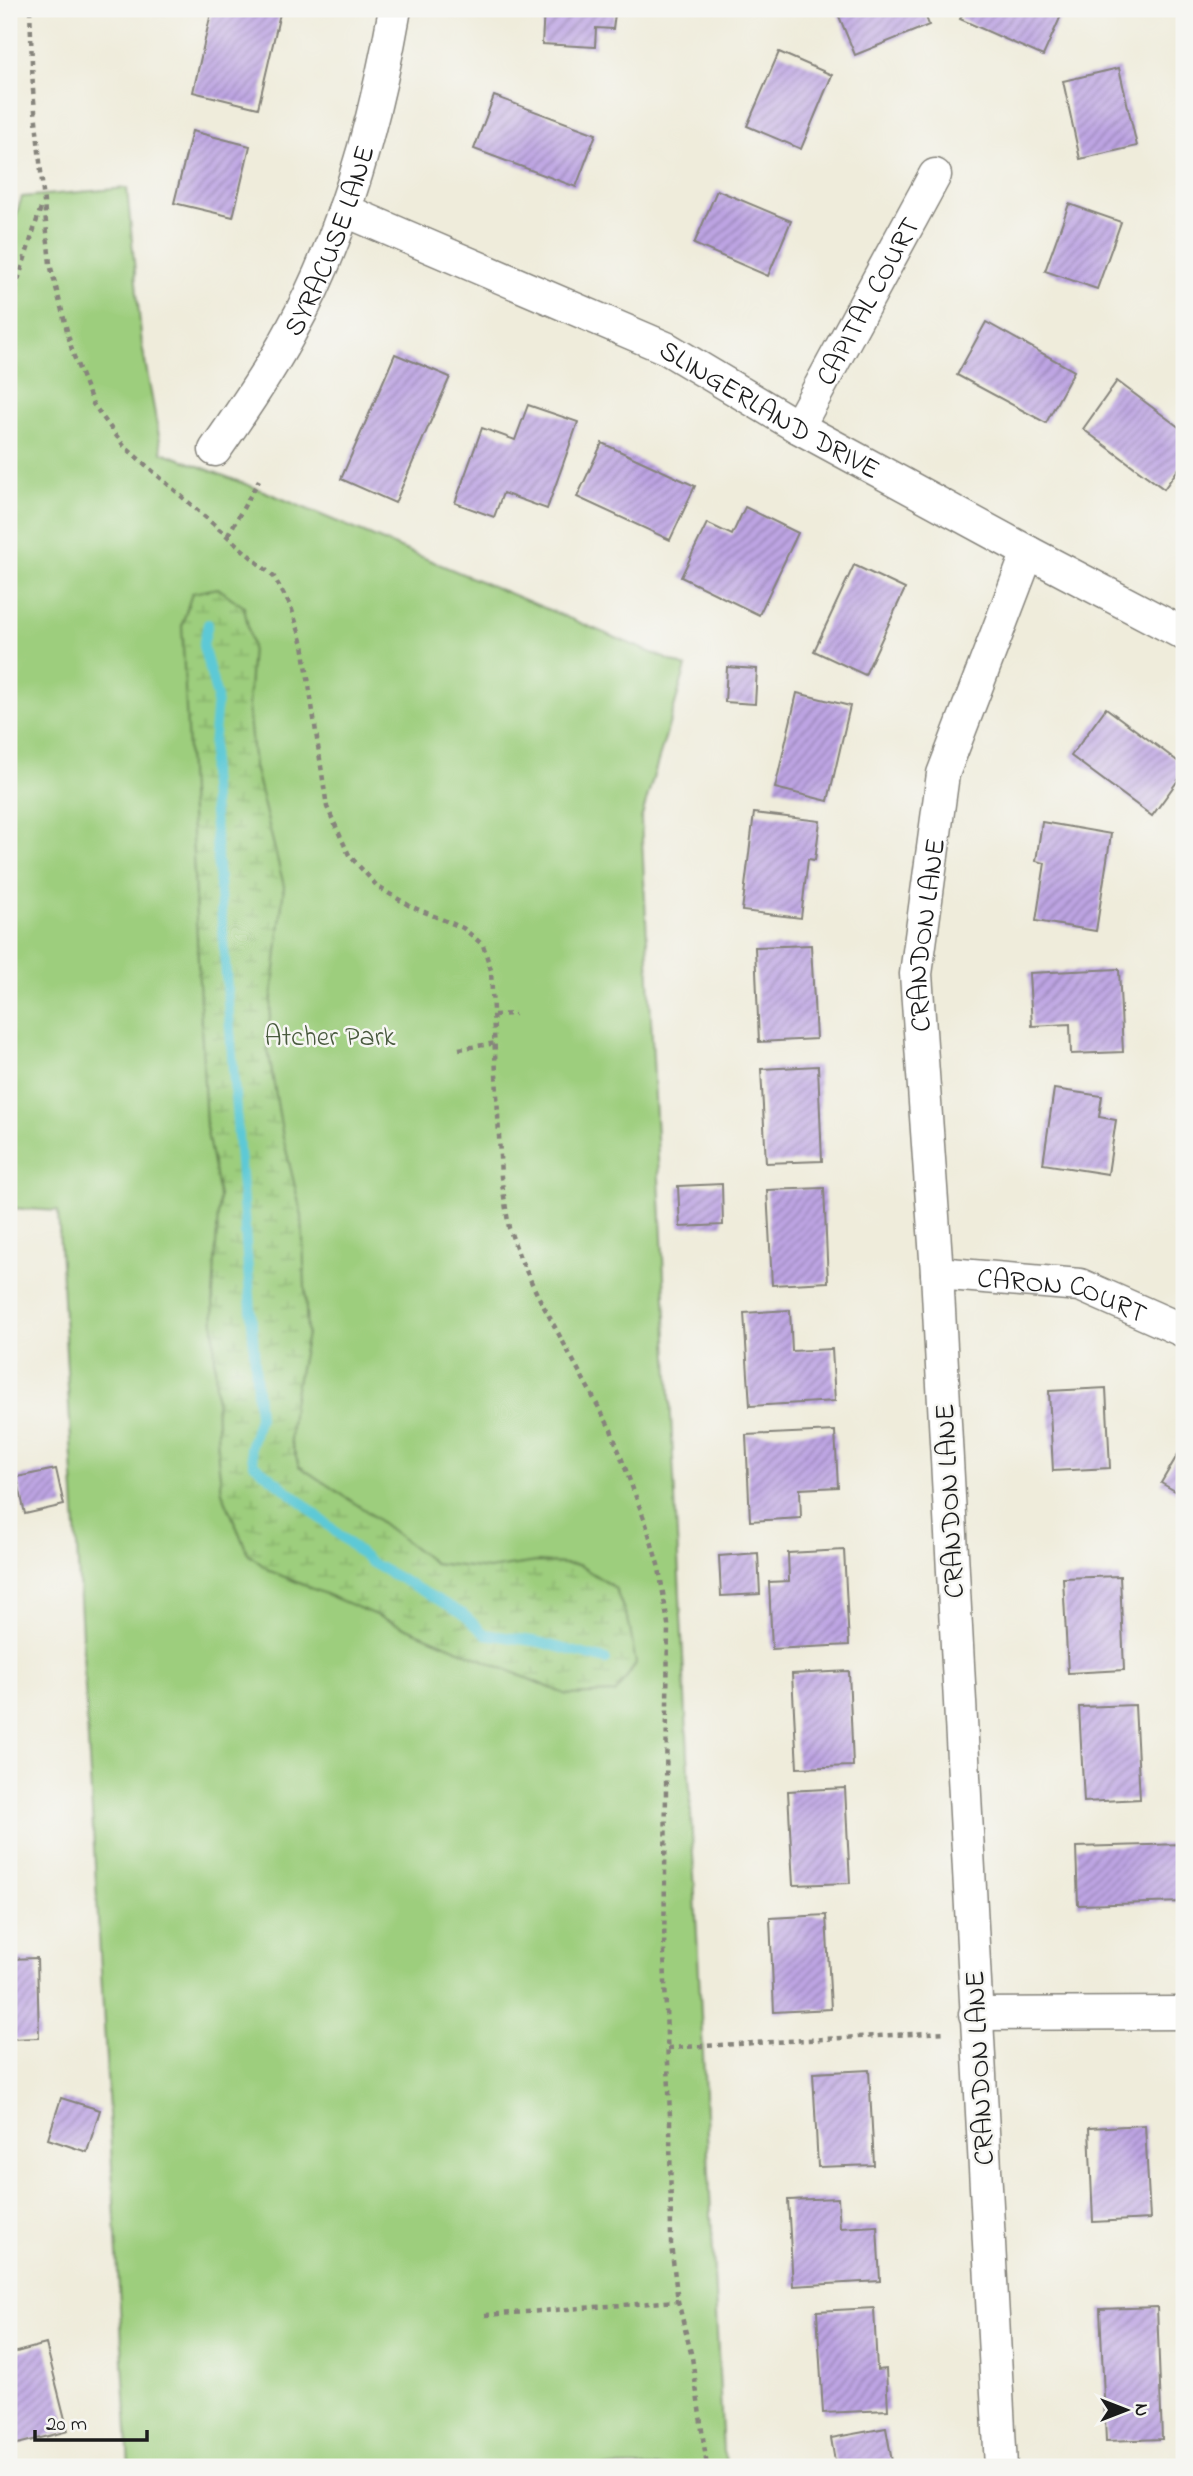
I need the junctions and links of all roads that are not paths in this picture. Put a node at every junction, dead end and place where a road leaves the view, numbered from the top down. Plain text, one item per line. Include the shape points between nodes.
1 (395, 9) edge
2 (935, 175) dead end
3 (344, 211) junction
4 (798, 427) junction
5 (215, 450) dead end
6 (1028, 552) junction
7 (1184, 634) edge
8 (937, 1273) junction
9 (1184, 1331) edge
10 (1184, 2013) edge
11 (975, 2014) junction
12 (1001, 2467) edge

1 - 3 street, SYRACUSE LANE via 380,88
2 - 4 street, CAPITAL COURT
3 - 4 street, SLINGERLAND DRIVE via 666,348
3 - 5 street, SYRACUSE LANE via 290,334
4 - 6 street, SLINGERLAND DRIVE
6 - 7 street, SLINGERLAND DRIVE
6 - 8 street, CRANDON LANE via 943,774 916,974
8 - 9 street, CARON COURT via 1080,1285
8 - 11 street, CRANDON LANE
10 - 11 street
11 - 12 street, CRANDON LANE

